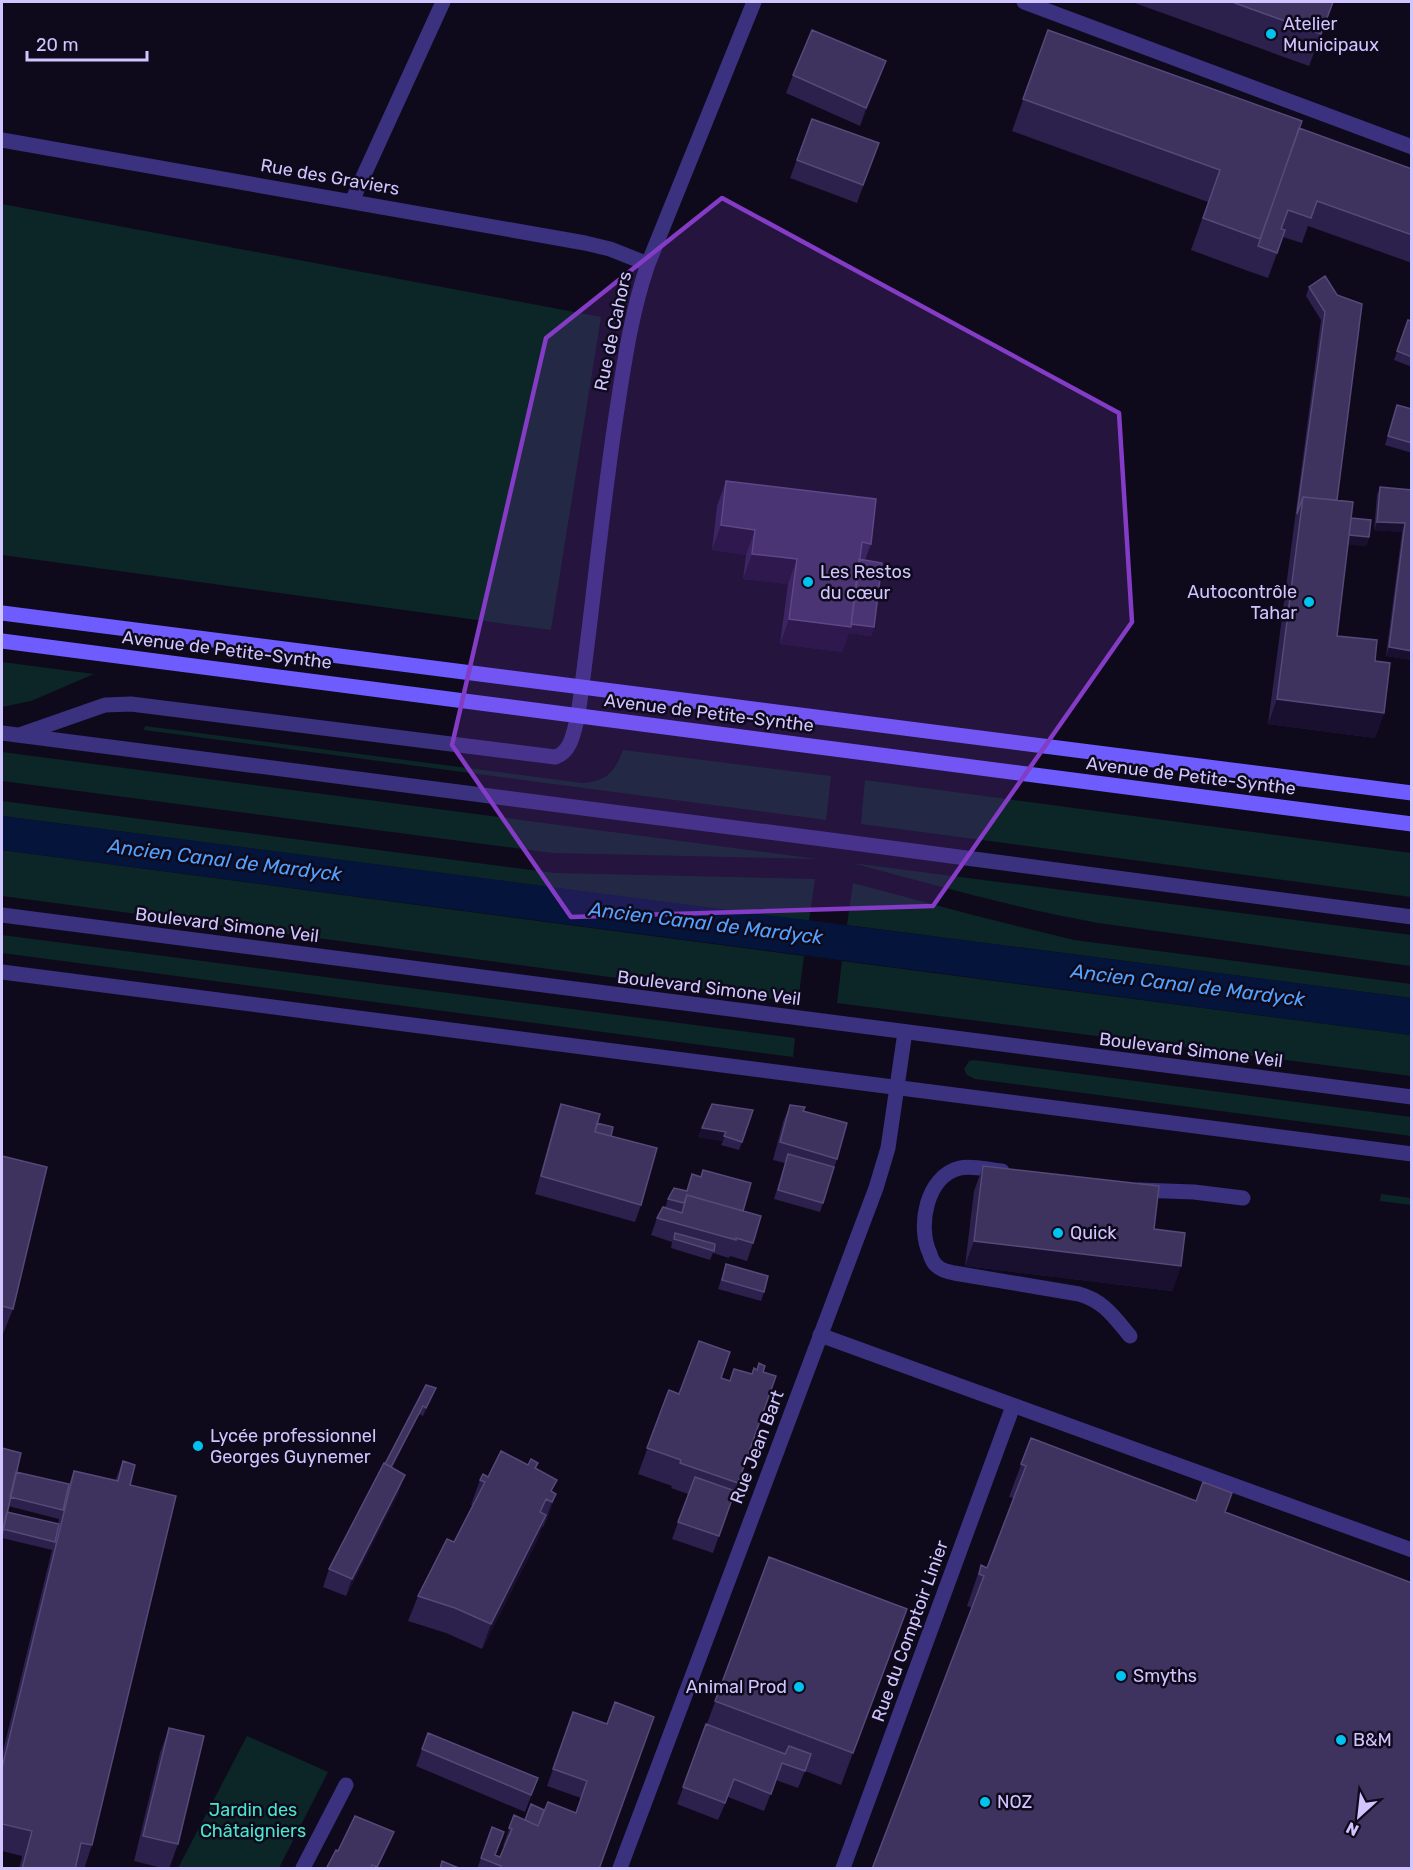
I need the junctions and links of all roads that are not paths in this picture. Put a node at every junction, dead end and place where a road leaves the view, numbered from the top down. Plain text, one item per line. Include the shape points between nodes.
1 (443, 2) edge
2 (754, 2) edge
3 (1024, 2) edge
4 (2, 140) edge
5 (1412, 147) edge
6 (352, 201) junction
7 (648, 264) junction
8 (2, 614) edge
9 (2, 641) edge
10 (582, 688) junction
11 (578, 715) junction
12 (2, 733) edge
13 (19, 735) junction
14 (1412, 793) edge
15 (1412, 824) edge
16 (2, 915) edge
17 (1412, 917) edge
18 (2, 972) edge
19 (905, 1032) junction
20 (898, 1088) junction
21 (1412, 1097) edge
22 (1412, 1154) edge
23 (1012, 1173) edge
24 (1125, 1188) edge
25 (1243, 1198) dead end
26 (820, 1335) junction
27 (1130, 1336) dead end
28 (1014, 1406) junction
29 (1412, 1550) edge
30 (346, 1785) dead end
31 (303, 1869) edge
32 (620, 1869) edge
33 (843, 1869) edge

1 - 6 street
2 - 7 street, Rue de Cahors
3 - 5 street
4 - 6 street, Rue des Graviers
6 - 7 street, Rue des Graviers via 585,243
7 - 10 street, Rue de Cahors via 626,351
8 - 10 main road, Avenue de Petite-Synthe
9 - 11 main road, Avenue de Petite-Synthe
10 - 11 street, Rue de Cahors
10 - 14 main road, Avenue de Petite-Synthe
11 - 13 street via 568,746 555,757 131,704 105,705
11 - 15 main road, Avenue de Petite-Synthe
12 - 13 street
13 - 17 street
16 - 19 street, Boulevard Simone Veil
18 - 20 street
19 - 20 street, Rue Jean Bart
19 - 21 street, Boulevard Simone Veil
20 - 22 street
20 - 26 street, Rue Jean Bart via 883,1170
23 - 27 street via 966,1167 944,1176 923,1217 926,1245 936,1266 962,1275 1090,1297 1106,1308
24 - 25 street
26 - 28 street
26 - 32 street, Rue Jean Bart
28 - 29 street
28 - 33 street, Rue du Comptoir Linier
30 - 31 street

